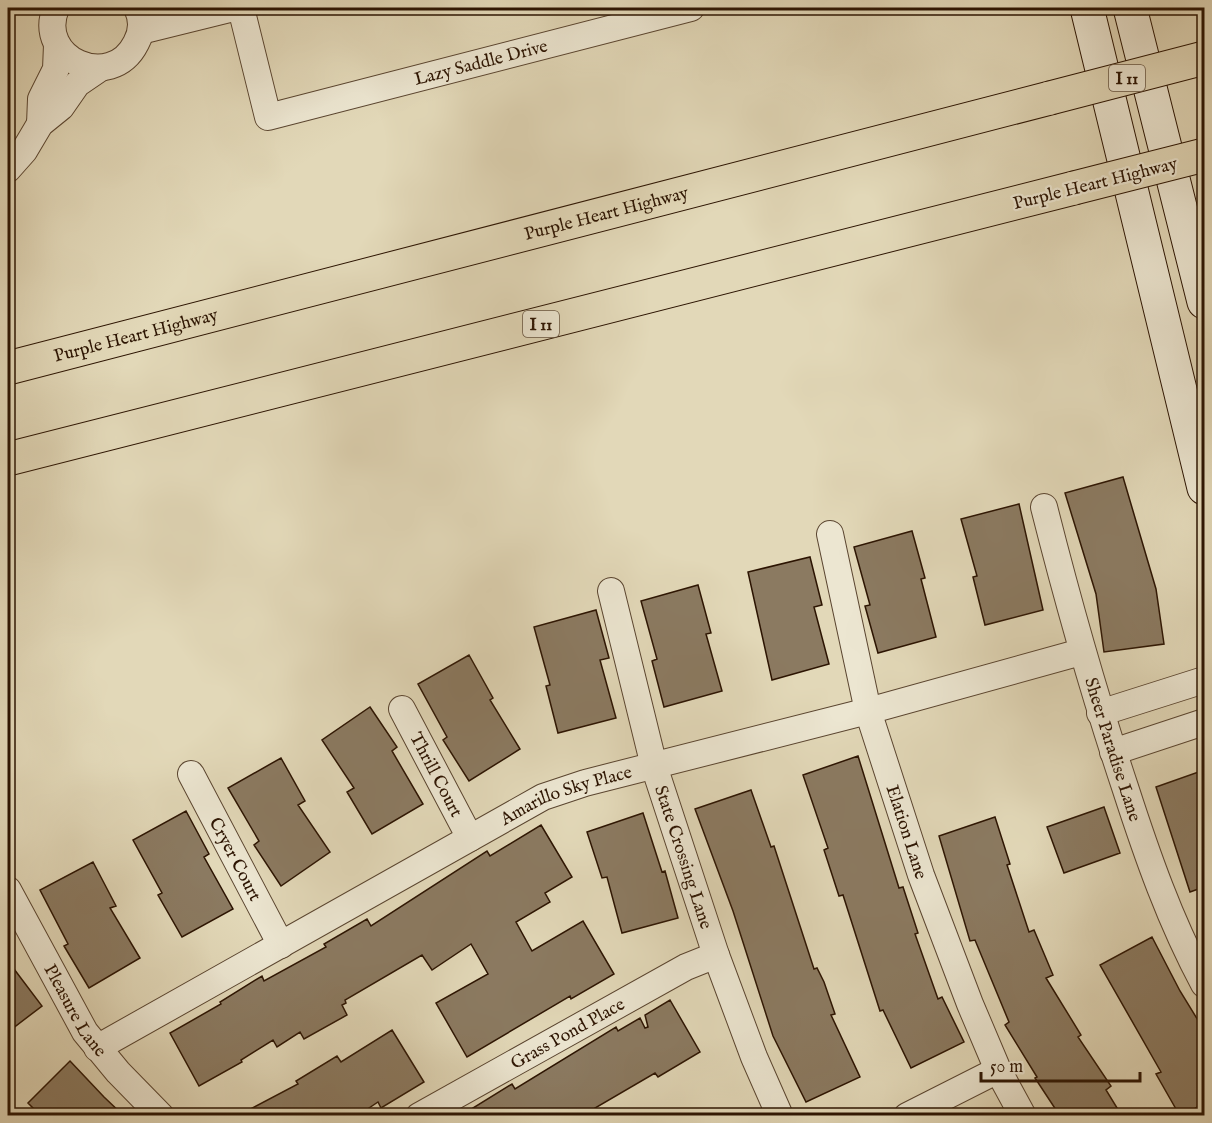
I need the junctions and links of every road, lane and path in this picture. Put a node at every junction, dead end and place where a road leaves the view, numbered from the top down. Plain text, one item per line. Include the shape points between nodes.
1 (56, 8) edge
2 (234, 8) edge
3 (241, 8) edge
4 (691, 8) edge
5 (1087, 8) edge
6 (1130, 8) edge
7 (139, 19) edge
8 (57, 45) junction
9 (1204, 58) edge
10 (99, 69) junction
11 (40, 124) junction
12 (1204, 155) edge
13 (8, 169) edge
14 (1204, 302) edge
15 (8, 368) edge
16 (8, 459) edge
17 (1204, 488) edge
18 (1044, 507) dead end
19 (830, 534) dead end
20 (611, 591) dead end
21 (1082, 652) junction
22 (1204, 680) edge
23 (402, 710) dead end
24 (868, 711) junction
25 (1100, 714) junction
26 (1204, 722) edge
27 (1113, 752) junction
28 (654, 766) junction
29 (190, 774) dead end
30 (470, 838) junction
31 (8, 890) edge
32 (281, 945) junction
33 (716, 955) junction
34 (1204, 984) edge
35 (97, 1048) junction
36 (998, 1070) junction
37 (161, 1116) edge
38 (418, 1116) edge
39 (780, 1116) edge
40 (906, 1116) edge
41 (1023, 1116) edge

1 - 8 street via 52,23
2 - 7 street
3 - 4 street, Lazy Saddle Drive via 268,117
5 - 17 street
6 - 14 street
7 - 10 street via 132,51 115,65
8 - 10 street via 72,61
8 - 11 street via 56,69 41,99
9 - 15 highway, Purple Heart Highway / I 11, bridge
10 - 11 street via 77,84 61,107
11 - 13 street
12 - 16 highway, Purple Heart Highway / I 11, bridge
18 - 21 street, Sheer Paradise Lane
19 - 24 street, Elation Lane
20 - 28 street, State Crossing Lane
21 - 24 street, Amarillo Sky Place
21 - 25 street, Sheer Paradise Lane
22 - 25 street
23 - 30 street, Thrill Court
24 - 28 street, Amarillo Sky Place
24 - 36 street, Elation Lane via 943,939
25 - 27 street, Sheer Paradise Lane
26 - 27 street
27 - 34 street, Sheer Paradise Lane via 1170,915
28 - 30 street, Amarillo Sky Place via 543,797
28 - 33 street, State Crossing Lane
29 - 32 street, Cryer Court
30 - 32 street, Amarillo Sky Place
31 - 35 street, Pleasure Lane
32 - 35 street, Amarillo Sky Place
33 - 38 street, Grass Pond Place via 686,967
33 - 39 street, State Crossing Lane
35 - 37 street, Pleasure Lane
36 - 40 street
36 - 41 street, Elation Lane

